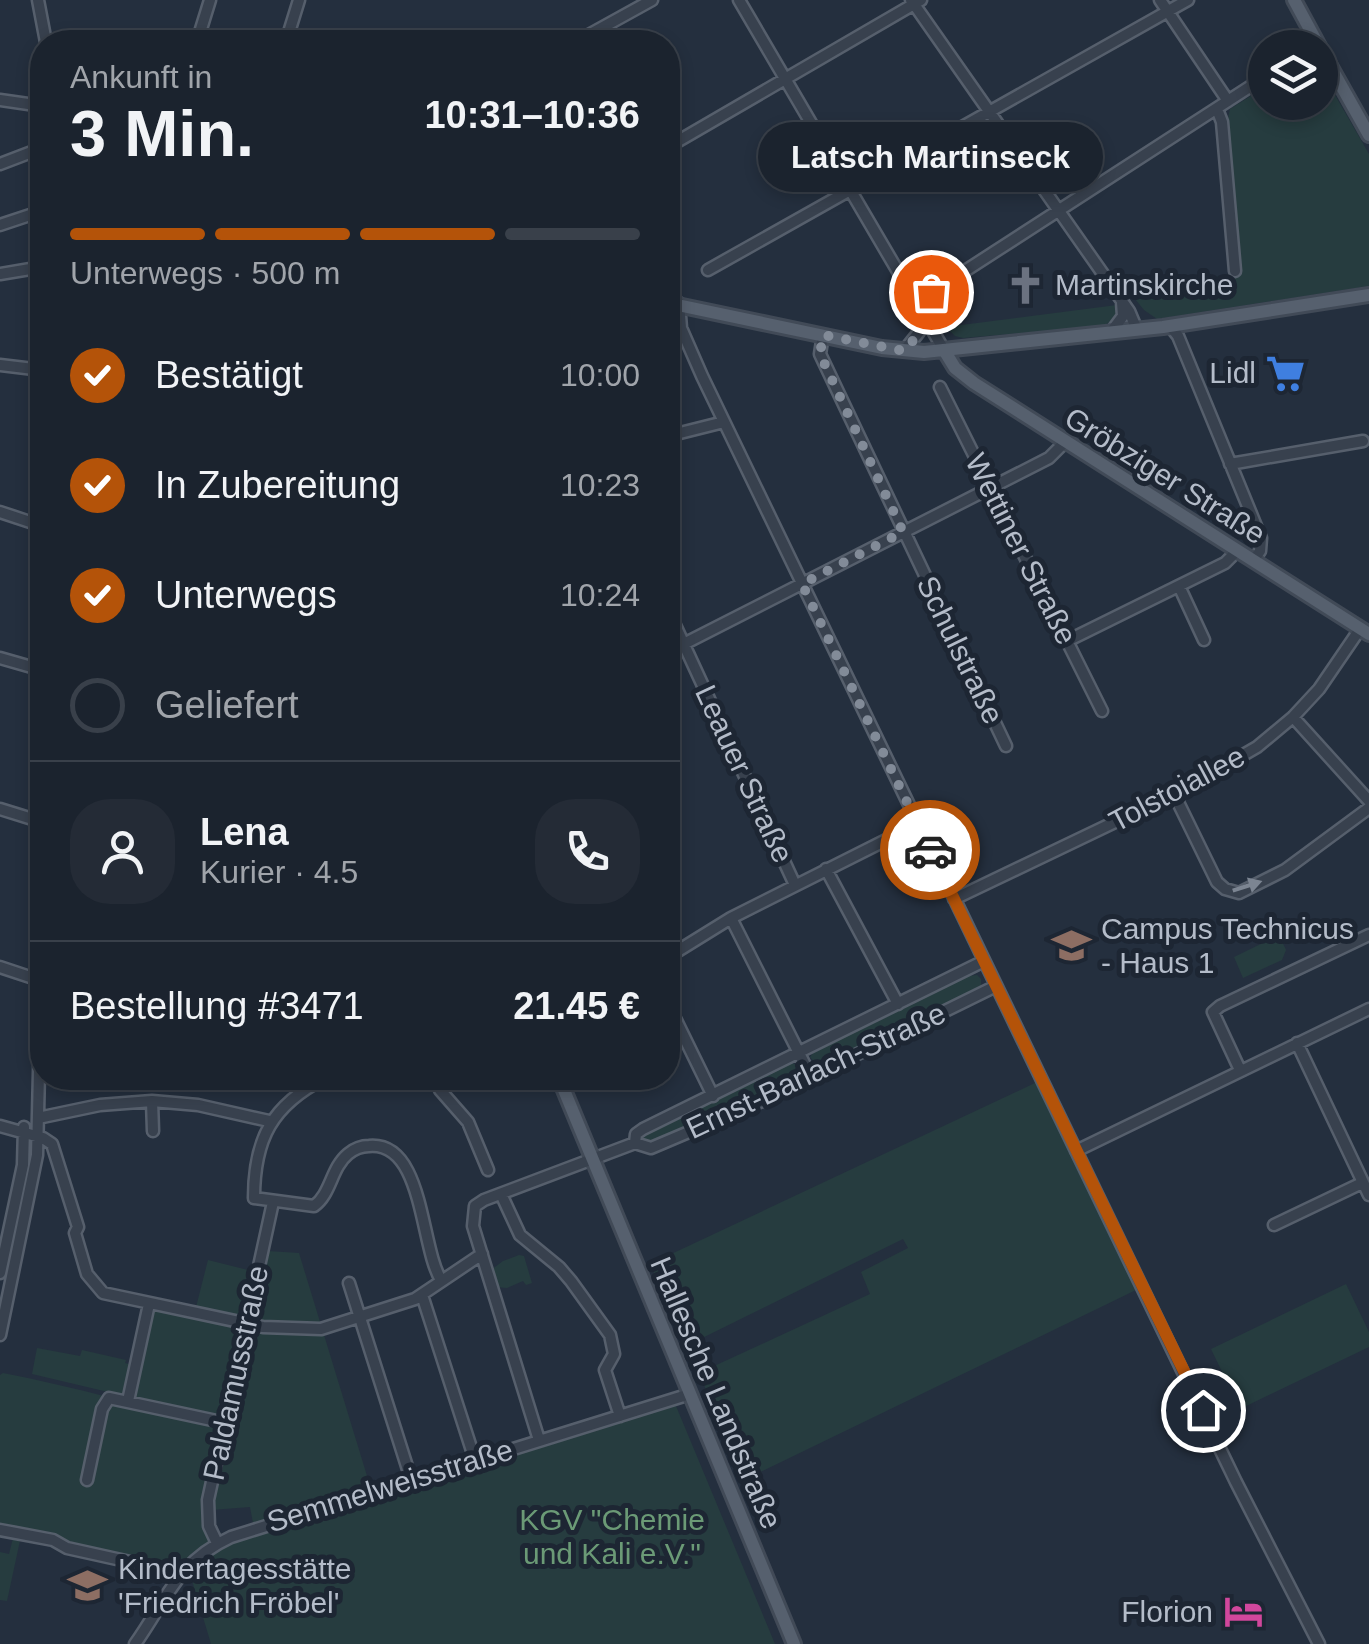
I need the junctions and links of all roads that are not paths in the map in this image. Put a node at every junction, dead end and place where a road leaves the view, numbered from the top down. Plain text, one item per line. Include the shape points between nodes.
1 (38, 0) edge
2 (210, 0) edge
3 (299, 0) edge
4 (652, 0) edge
5 (738, 0) edge
6 (1160, 0) edge
7 (1188, 0) edge
8 (1294, 0) edge
9 (915, 1) edge
10 (1168, 12) junction
11 (44, 30) edge
12 (201, 30) edge
13 (290, 30) edge
14 (598, 30) edge
15 (1308, 30) edge
16 (785, 78) junction
17 (1338, 83) edge
18 (1248, 87) edge
19 (0, 100) edge
20 (1228, 101) junction
21 (30, 104) edge
22 (1217, 109) junction
23 (990, 112) junction
24 (1369, 136) edge
25 (680, 140) edge
26 (30, 153) edge
27 (0, 164) edge
28 (849, 190) junction
29 (1058, 211) junction
30 (30, 215) edge
31 (0, 225) edge
32 (30, 269) edge
33 (708, 270) dead end
34 (1236, 271) dead end
35 (0, 274) edge
36 (1369, 297) edge
37 (1122, 300) junction
38 (680, 302) edge
39 (919, 307) junction
40 (680, 325) edge
41 (1179, 328) junction
42 (1137, 330) junction
43 (1110, 332) junction
44 (823, 335) junction
45 (944, 350) junction
46 (904, 351) junction
47 (0, 365) edge
48 (30, 369) edge
49 (940, 387) dead end
50 (724, 422) junction
51 (680, 433) edge
52 (1065, 442) junction
53 (1363, 442) dead end
54 (1230, 464) junction
55 (990, 487) junction
56 (0, 512) edge
57 (30, 522) edge
58 (903, 532) junction
59 (1237, 551) junction
60 (1253, 561) junction
61 (802, 584) junction
62 (1179, 586) junction
63 (1365, 631) edge
64 (680, 636) edge
65 (1067, 640) junction
66 (1204, 640) dead end
67 (684, 644) junction
68 (680, 646) edge
69 (0, 658) edge
70 (30, 667) edge
71 (1102, 711) dead end
72 (1293, 718) junction
73 (1006, 746) dead end
74 (1174, 794) junction
75 (1369, 805) edge
76 (0, 809) edge
77 (30, 818) edge
78 (918, 824) junction
79 (826, 870) junction
80 (795, 885) junction
81 (954, 899) junction
82 (731, 918) junction
83 (1369, 935) edge
84 (680, 949) edge
85 (984, 961) junction
86 (0, 968) edge
87 (30, 977) edge
88 (996, 986) junction
89 (898, 1004) junction
90 (1369, 1009) edge
91 (680, 1029) edge
92 (1298, 1043) junction
93 (798, 1052) junction
94 (1240, 1070) junction
95 (811, 1077) junction
96 (39, 1090) edge
97 (306, 1090) edge
98 (440, 1090) edge
99 (564, 1090) edge
100 (713, 1096) junction
101 (152, 1102) junction
102 (1, 1122) edge
103 (269, 1122) junction
104 (38, 1128) junction
105 (24, 1130) junction
106 (153, 1131) dead end
107 (635, 1143) junction
108 (1076, 1151) junction
109 (593, 1160) junction
110 (488, 1170) dead end
111 (1362, 1183) junction
112 (501, 1194) junction
113 (1369, 1196) edge
114 (273, 1202) junction
115 (6, 1221) edge
116 (1274, 1225) dead end
117 (482, 1254) junction
118 (0, 1273) edge
119 (441, 1280) junction
120 (349, 1282) dead end
121 (422, 1295) junction
122 (149, 1304) junction
123 (360, 1317) junction
124 (246, 1325) junction
125 (0, 1335) edge
126 (690, 1394) junction
127 (128, 1401) junction
128 (620, 1416) junction
129 (226, 1423) junction
130 (539, 1440) junction
131 (475, 1460) junction
132 (411, 1479) junction
133 (86, 1480) dead end
134 (0, 1530) edge
135 (216, 1544) junction
136 (180, 1573) junction
137 (134, 1644) edge
138 (794, 1644) edge
139 (1318, 1644) edge

1 - 11 street
2 - 12 street
3 - 13 street
4 - 14 street
5 - 16 street
6 - 10 street
7 - 10 street
8 - 15 main road
9 - 16 street
9 - 23 street
10 - 20 street
10 - 23 street
16 - 25 street
16 - 28 street
17 - 24 main road
18 - 20 street
19 - 21 street
20 - 22 street
22 - 29 street
22 - 34 street
23 - 28 street
23 - 29 street
26 - 27 street
28 - 33 street
28 - 39 street
29 - 37 street
29 - 39 street
30 - 31 street
32 - 35 street
36 - 41 main road
37 - 42 street
37 - 43 street via 1123,316
38 - 44 main road
39 - 45 street
39 - 46 street via 919,332
40 - 50 street
41 - 42 main road
41 - 54 street
42 - 43 main road
43 - 45 main road
44 - 46 main road
44 - 58 street, Schulstraße via 820,354
45 - 46 main road
45 - 52 main road, Gröbziger Straße via 965,378
47 - 48 street
49 - 55 street, Wettiner Straße
50 - 51 street
50 - 61 street
52 - 55 street via 1050,458
52 - 59 main road, Gröbziger Straße
53 - 54 street
54 - 60 street via 1260,538
55 - 58 street
55 - 65 street, Wettiner Straße
56 - 57 street
58 - 61 street
58 - 73 street, Schulstraße
59 - 60 main road, Gröbziger Straße
59 - 62 street
60 - 63 main road, Gröbziger Straße
61 - 67 street
61 - 78 street
62 - 65 street
62 - 66 street
63 - 72 street, Tolstoiallee
64 - 67 street, Leauer Straße
65 - 71 street, Wettiner Straße
67 - 68 street
67 - 80 street, Leauer Straße
69 - 70 street
72 - 74 street, Tolstoiallee via 1233,763
72 - 75 street
74 -> 75 street via 1218,882 1238,893 1284,870
74 - 81 street, Tolstoiallee
76 - 77 street
78 - 79 street
78 - 81 street
79 - 80 street
79 - 89 street via 875,966 889,974
80 - 82 street
81 - 85 street
82 - 84 street
82 - 93 street
83 - 94 street via 1213,1012
85 - 88 street
85 - 89 street, Ernst-Barlach-Straße
86 - 87 street
88 - 95 street, Ernst-Barlach-Straße
88 - 108 street
89 - 93 street, Ernst-Barlach-Straße
90 - 92 street
91 - 100 street
92 - 94 street
92 - 111 street
93 - 95 street
93 - 100 street, Ernst-Barlach-Straße
94 - 108 street
95 - 107 street, Ernst-Barlach-Straße via 651,1148
96 - 104 street
97 - 103 street
98 - 110 street via 468,1122
99 - 109 main road, Hallesche Landstraße
100 - 107 street, Ernst-Barlach-Straße via 636,1134
101 - 103 street via 198,1104
101 - 104 street via 100,1104
101 - 106 street
102 - 105 street
103 - 114 street via 254,1198
104 - 105 street
104 - 122 street via 52,1144 86,1274 104,1293
104 - 125 street
105 - 115 street via 23,1165
107 - 109 street, Ernst-Barlach-Straße
108 - 139 street
109 - 112 street, Ernst-Barlach-Straße
109 - 126 main road, Hallesche Landstraße
111 - 113 street
111 - 116 street
112 - 117 street via 474,1210
112 - 128 street via 520,1235 559,1267 610,1335 614,1354 605,1370
114 - 119 street via 318,1204 349,1153 376,1145 393,1150 410,1178
114 - 124 street, Paldamusstraße
115 - 118 street
117 - 119 street
117 - 130 street
119 - 121 street
120 - 123 street
121 - 123 street
121 - 131 street
122 - 124 street
122 - 127 street
123 - 124 street via 321,1329
123 - 132 street
124 - 129 street, Paldamusstraße
126 - 128 street, Semmelweisstraße
126 - 138 main road, Hallesche Landstraße
127 - 129 street
127 - 133 street via 110,1398 102,1409
128 - 130 street, Semmelweisstraße
129 - 135 street, Paldamusstraße via 207,1508
130 - 131 street, Semmelweisstraße
131 - 132 street, Semmelweisstraße
132 - 135 street, Semmelweisstraße
134 - 136 street
135 - 136 street, Semmelweisstraße
136 - 137 street, Semmelweisstraße

